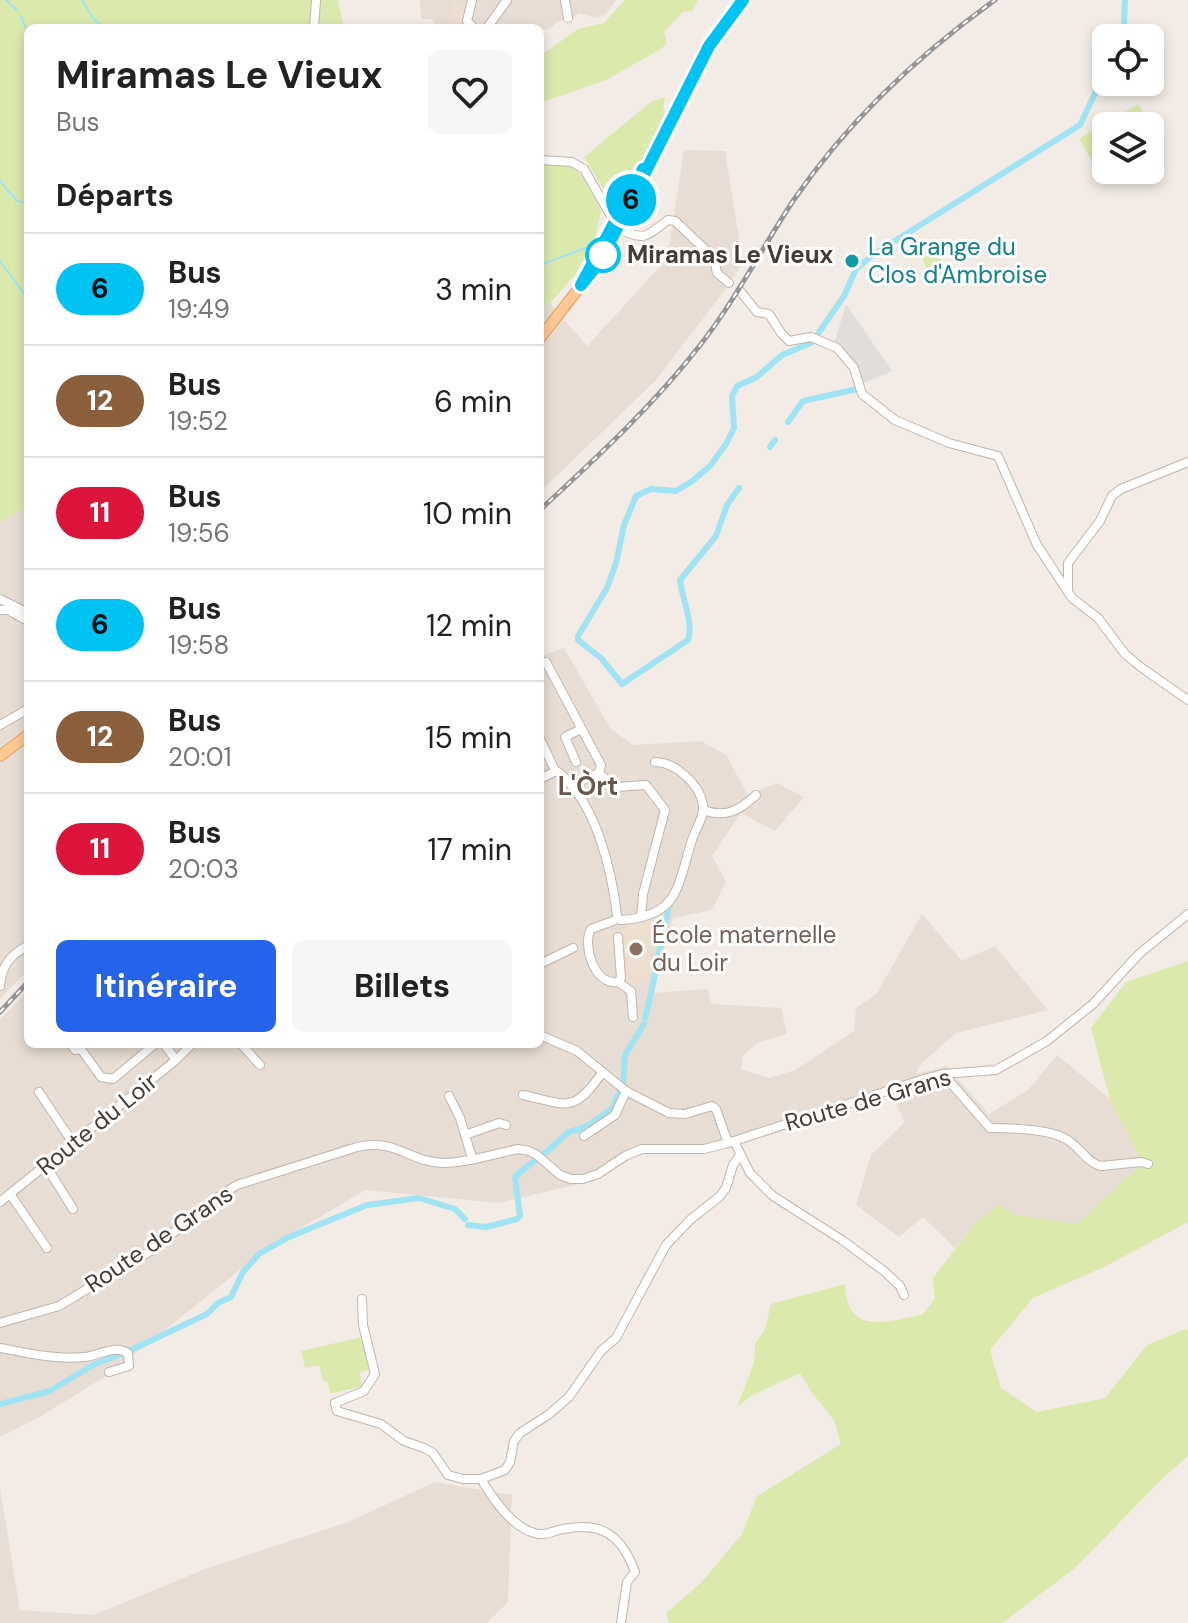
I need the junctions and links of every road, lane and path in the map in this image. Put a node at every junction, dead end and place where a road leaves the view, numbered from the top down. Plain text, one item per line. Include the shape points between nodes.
1 (316, 0) edge
2 (472, 0) edge
3 (507, 0) edge
4 (565, 0) edge
5 (743, 0) edge
6 (568, 18) dead end
7 (314, 24) edge
8 (470, 24) edge
9 (490, 24) edge
10 (654, 151) junction
11 (544, 160) edge
12 (615, 225) junction
13 (729, 283) dead end
14 (581, 285) junction
15 (740, 291) dead end
16 (544, 333) edge
17 (1188, 462) edge
18 (1068, 589) junction
19 (0, 599) edge
20 (0, 610) edge
21 (24, 611) edge
22 (24, 619) edge
23 (546, 662) dead end
24 (1188, 700) edge
25 (24, 711) edge
26 (0, 725) edge
27 (581, 729) junction
28 (24, 738) edge
29 (544, 748) edge
30 (0, 756) edge
31 (576, 762) dead end
32 (655, 762) dead end
33 (555, 771) junction
34 (599, 773) junction
35 (544, 777) edge
36 (571, 785) junction
37 (756, 795) dead end
38 (703, 810) junction
39 (1187, 916) edge
40 (641, 917) junction
41 (617, 919) junction
42 (618, 937) dead end
43 (24, 948) edge
44 (573, 948) dead end
45 (544, 962) edge
46 (618, 982) junction
47 (0, 986) edge
48 (633, 1017) dead end
49 (544, 1037) edge
50 (82, 1048) edge
51 (147, 1048) edge
52 (167, 1048) edge
53 (188, 1048) edge
54 (245, 1048) edge
55 (176, 1060) junction
56 (260, 1065) dead end
57 (602, 1073) junction
58 (943, 1074) junction
59 (626, 1091) junction
60 (39, 1092) dead end
61 (523, 1095) dead end
62 (449, 1096) dead end
63 (506, 1125) dead end
64 (465, 1135) junction
65 (584, 1136) dead end
66 (731, 1142) junction
67 (73, 1143) junction
68 (740, 1155) junction
69 (472, 1158) junction
70 (1148, 1164) dead end
71 (46, 1166) junction
72 (10, 1194) junction
73 (0, 1202) edge
74 (73, 1209) dead end
75 (47, 1248) dead end
76 (904, 1295) dead end
77 (362, 1299) dead end
78 (0, 1323) edge
79 (0, 1348) edge
80 (109, 1372) dead end
81 (481, 1479) junction
82 (621, 1623) edge

1 - 7 street
2 - 8 street
3 - 9 street
4 - 6 street
5 - 10 main road via 717,31
10 - 12 main road
10 - 12 main road
11 - 12 street via 580,166
12 - 13 street via 645,237 668,220 675,221 714,258 717,273
12 - 14 main road
12 - 14 main road via 598,264
14 - 16 main road
15 - 18 street via 757,312 769,314 789,341 811,337 837,348 854,368 862,394 885,415 949,443 998,456 1037,545
17 - 18 street via 1112,496 1068,563
18 - 24 street via 1125,654
19 - 21 street
20 - 22 street
23 - 27 street
25 - 26 street
27 - 31 street via 565,737
27 - 34 street via 600,761
28 - 30 main road
29 - 33 street
32 - 38 street via 682,771 701,797
33 - 35 street
33 - 36 street
34 - 36 street
34 - 40 street via 616,787 646,785 665,810
36 - 41 street via 605,852
37 - 38 street via 726,815
38 - 40 street via 678,888 651,916
39 - 58 street, Route de Grans via 1047,1041 996,1070
40 - 41 street
41 - 46 street via 591,929 588,938 599,978
42 - 46 street
43 - 47 street via 4,965
44 - 45 street
46 - 48 street via 631,991
49 - 57 street via 577,1051
50 - 51 street via 101,1077 113,1079
52 - 55 street
53 - 55 street, Route du Loir
54 - 56 street
55 - 67 street, Route du Loir
57 - 59 street
57 - 61 street via 576,1103
58 - 66 street, Route de Grans
58 - 70 street via 990,1128 1063,1136 1095,1165
59 - 65 street via 615,1115
59 - 66 street via 669,1113 712,1106
60 - 67 street
62 - 64 street
63 - 64 street
64 - 69 street
66 - 68 street
66 - 69 street, Route de Grans via 704,1149 642,1149 583,1179 560,1175 529,1151
67 - 71 street, Route du Loir
68 - 76 street via 773,1196 884,1271
68 - 81 street via 719,1197 666,1245 616,1338 569,1397 520,1433 505,1470
69 - 78 street, Route de Grans via 443,1163 373,1143 237,1185 152,1250 72,1299
71 - 72 street, Route du Loir
71 - 74 street
72 - 73 street, Route du Loir
72 - 75 street
77 - 81 street via 375,1374 364,1391 335,1403 337,1411 381,1424 433,1453 448,1475
79 - 80 street via 61,1359 116,1349 128,1353 129,1366
81 - 82 street via 518,1525 537,1534 598,1527 617,1540 635,1572 627,1582

